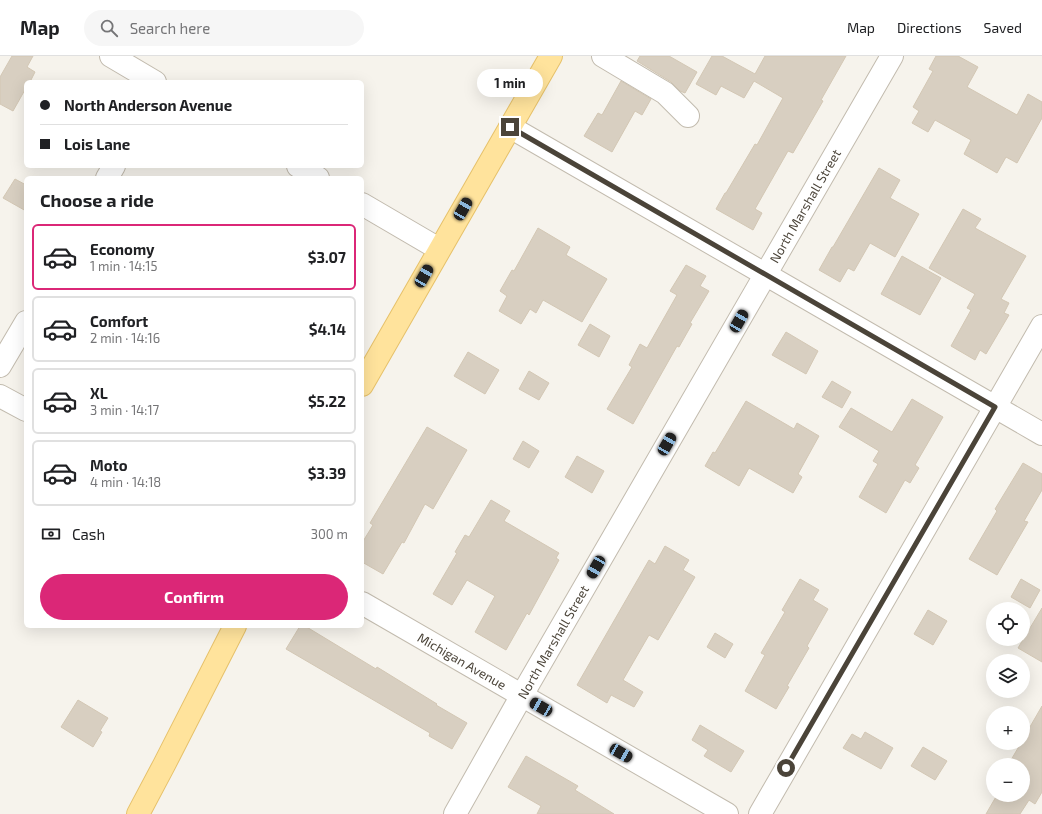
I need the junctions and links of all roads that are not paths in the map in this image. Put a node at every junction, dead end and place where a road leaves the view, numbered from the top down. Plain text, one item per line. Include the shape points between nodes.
1 (111, 56) edge
2 (551, 56) edge
3 (603, 56) edge
4 (892, 56) edge
5 (152, 80) edge
6 (688, 116) dead end
7 (510, 127) junction
8 (301, 168) edge
9 (315, 176) edge
10 (364, 205) edge
11 (440, 250) junction
12 (765, 275) junction
13 (24, 325) edge
14 (1042, 326) edge
15 (0, 366) edge
16 (364, 382) edge
17 (0, 396) edge
18 (995, 407) junction
19 (24, 409) edge
20 (1042, 434) edge
21 (364, 604) edge
22 (234, 628) edge
23 (522, 695) junction
24 (138, 814) edge
25 (455, 814) edge
26 (727, 814) edge
27 (760, 814) edge

1 - 5 street
2 - 7 main road
3 - 6 street via 665,93
4 - 12 street, North Marshall Street
7 - 11 main road
7 - 12 street
8 - 9 street
10 - 11 street
11 - 16 main road
12 - 18 street
12 - 23 street, North Marshall Street
13 - 15 street
14 - 18 street
17 - 19 street
18 - 20 street
18 - 27 street
21 - 23 street, Michigan Avenue
22 - 24 main road
23 - 25 street, North Marshall Street
23 - 26 street, Michigan Avenue

